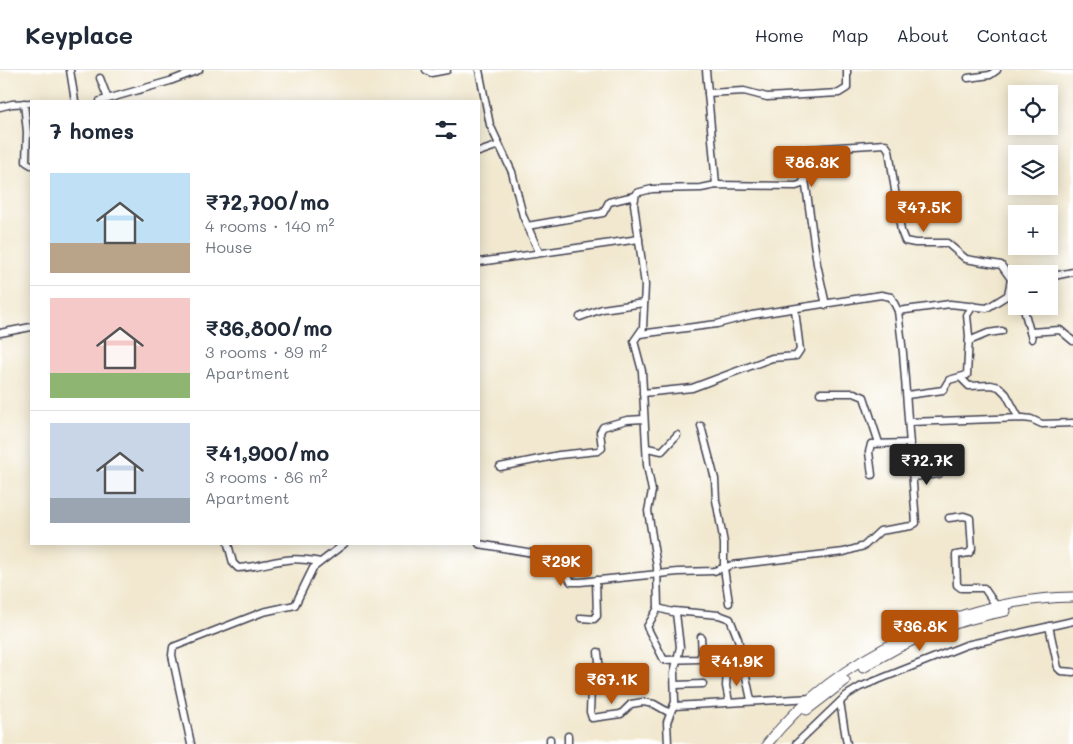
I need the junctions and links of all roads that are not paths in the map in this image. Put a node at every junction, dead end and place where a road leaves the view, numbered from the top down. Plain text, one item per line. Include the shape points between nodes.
1 (70, 70) edge
2 (199, 70) edge
3 (426, 70) edge
4 (447, 70) edge
5 (479, 70) edge
6 (706, 70) edge
7 (847, 70) edge
8 (997, 70) edge
9 (100, 78) dead end
10 (968, 78) dead end
11 (708, 93) junction
12 (75, 100) edge
13 (105, 100) edge
14 (28, 103) edge
15 (0, 107) edge
16 (499, 145) junction
17 (480, 152) edge
18 (30, 164) edge
19 (805, 179) junction
20 (716, 185) junction
21 (634, 196) junction
22 (527, 226) junction
23 (639, 239) junction
24 (539, 252) junction
25 (480, 262) edge
26 (1073, 272) edge
27 (1008, 274) edge
28 (1058, 275) edge
29 (1008, 296) edge
30 (644, 303) junction
31 (826, 305) junction
32 (973, 306) junction
33 (795, 310) junction
34 (898, 312) junction
35 (1025, 315) edge
36 (580, 317) dead end
37 (30, 327) edge
38 (1002, 331) dead end
39 (0, 333) edge
40 (640, 334) junction
41 (969, 340) junction
42 (1073, 341) edge
43 (961, 378) junction
44 (643, 393) junction
45 (820, 393) dead end
46 (907, 395) junction
47 (1018, 418) junction
48 (644, 420) junction
49 (909, 422) junction
50 (1073, 423) edge
51 (701, 426) dead end
52 (677, 435) dead end
53 (879, 443) junction
54 (910, 443) junction
55 (647, 448) junction
56 (500, 466) dead end
57 (939, 474) dead end
58 (872, 475) dead end
59 (913, 477) junction
60 (949, 518) dead end
61 (480, 544) edge
62 (228, 545) edge
63 (343, 545) edge
64 (320, 562) junction
65 (724, 568) junction
66 (658, 574) junction
67 (596, 580) junction
68 (1073, 596) edge
69 (1073, 602) edge
70 (729, 603) dead end
71 (997, 606) junction
72 (658, 608) junction
73 (674, 612) junction
74 (581, 618) dead end
75 (1073, 621) edge
76 (1049, 626) junction
77 (701, 637) dead end
78 (598, 652) dead end
79 (678, 660) junction
80 (728, 672) dead end
81 (1073, 672) edge
82 (704, 684) dead end
83 (675, 686) junction
84 (812, 698) junction
85 (751, 700) junction
86 (729, 702) junction
87 (840, 702) junction
88 (674, 706) junction
89 (670, 713) junction
90 (568, 736) dead end
91 (191, 744) edge
92 (568, 744) edge
93 (668, 744) edge
94 (767, 744) edge
95 (774, 744) edge
96 (796, 744) edge
97 (847, 744) edge

1 - 12 street
2 - 13 street
3 - 4 street via 431,73
5 - 16 street via 487,114
6 - 11 street
7 - 11 street via 848,88 839,93 767,97 744,91
8 - 10 street via 990,75
9 - 13 street
11 - 20 street
14 - 15 street
14 - 18 street via 25,153 26,162
16 - 17 street
16 - 22 street via 512,172
19 - 20 street via 802,184 789,187
19 - 27 street via 804,158 809,149 885,144 889,150 905,241 915,244 947,243 966,259 1001,265
19 - 31 street
20 - 21 street via 646,190
21 - 22 street via 609,202 603,213
21 - 23 street
22 - 24 street
23 - 24 street
23 - 30 street via 645,272
24 - 25 street
26 - 28 street
29 - 32 street via 988,308
30 - 36 street via 602,309
30 - 40 street
31 - 33 street
31 - 34 street via 881,295 891,297
32 - 34 street via 950,304
32 - 41 street via 967,315
33 - 40 street
33 - 44 street via 800,350 796,356 772,358 692,388
34 - 46 street
35 - 42 street via 1031,335 1060,330
37 - 39 street
38 - 41 street via 988,332
40 - 44 street via 634,341 641,366
41 - 43 street via 968,372
43 - 46 street via 950,380 940,391
43 - 47 street via 972,387 999,387
44 - 48 street
45 - 53 street via 854,393 864,397
46 - 49 street
47 - 49 street
47 - 50 street via 1042,424
48 - 55 street
48 - 56 street via 627,420 603,427 600,432 602,448 598,451
49 - 54 street
51 - 65 street via 715,479 724,543
52 - 55 street via 662,451
53 - 54 street
53 - 58 street via 871,444 869,448
54 - 59 street
55 - 66 street via 652,490 648,511
57 - 59 street
59 - 65 street via 914,525 880,531 864,546 844,552
60 - 71 street via 970,518 972,549 969,553 956,555 957,586 984,588
61 - 67 street via 553,556 560,560 571,582
62 - 64 street via 233,563 238,568 286,558
63 - 64 street
64 - 91 street via 310,571 295,605 245,618 173,647
65 - 66 street
65 - 70 street
66 - 67 street
66 - 72 street
67 - 74 street via 597,616
68 - 71 highway
69 - 95 highway via 1002,612 928,634 850,677 808,709
71 - 84 highway via 917,632 872,655
72 - 73 street
72 - 79 street via 648,630 662,658
73 - 79 street via 680,647
73 - 85 street via 719,614 730,619 736,631
75 - 76 street
76 - 81 street via 1058,668
76 - 87 street via 966,645 860,687
77 - 79 street via 701,657
78 - 89 street via 600,671 591,690 592,718 621,714 631,704 643,702
79 - 83 street
80 - 86 street
82 - 83 street
83 - 88 street
84 - 85 street
84 - 94 highway
85 - 86 street
86 - 88 street
87 - 96 street
87 - 97 street
88 - 89 street
89 - 93 street
90 - 92 street

